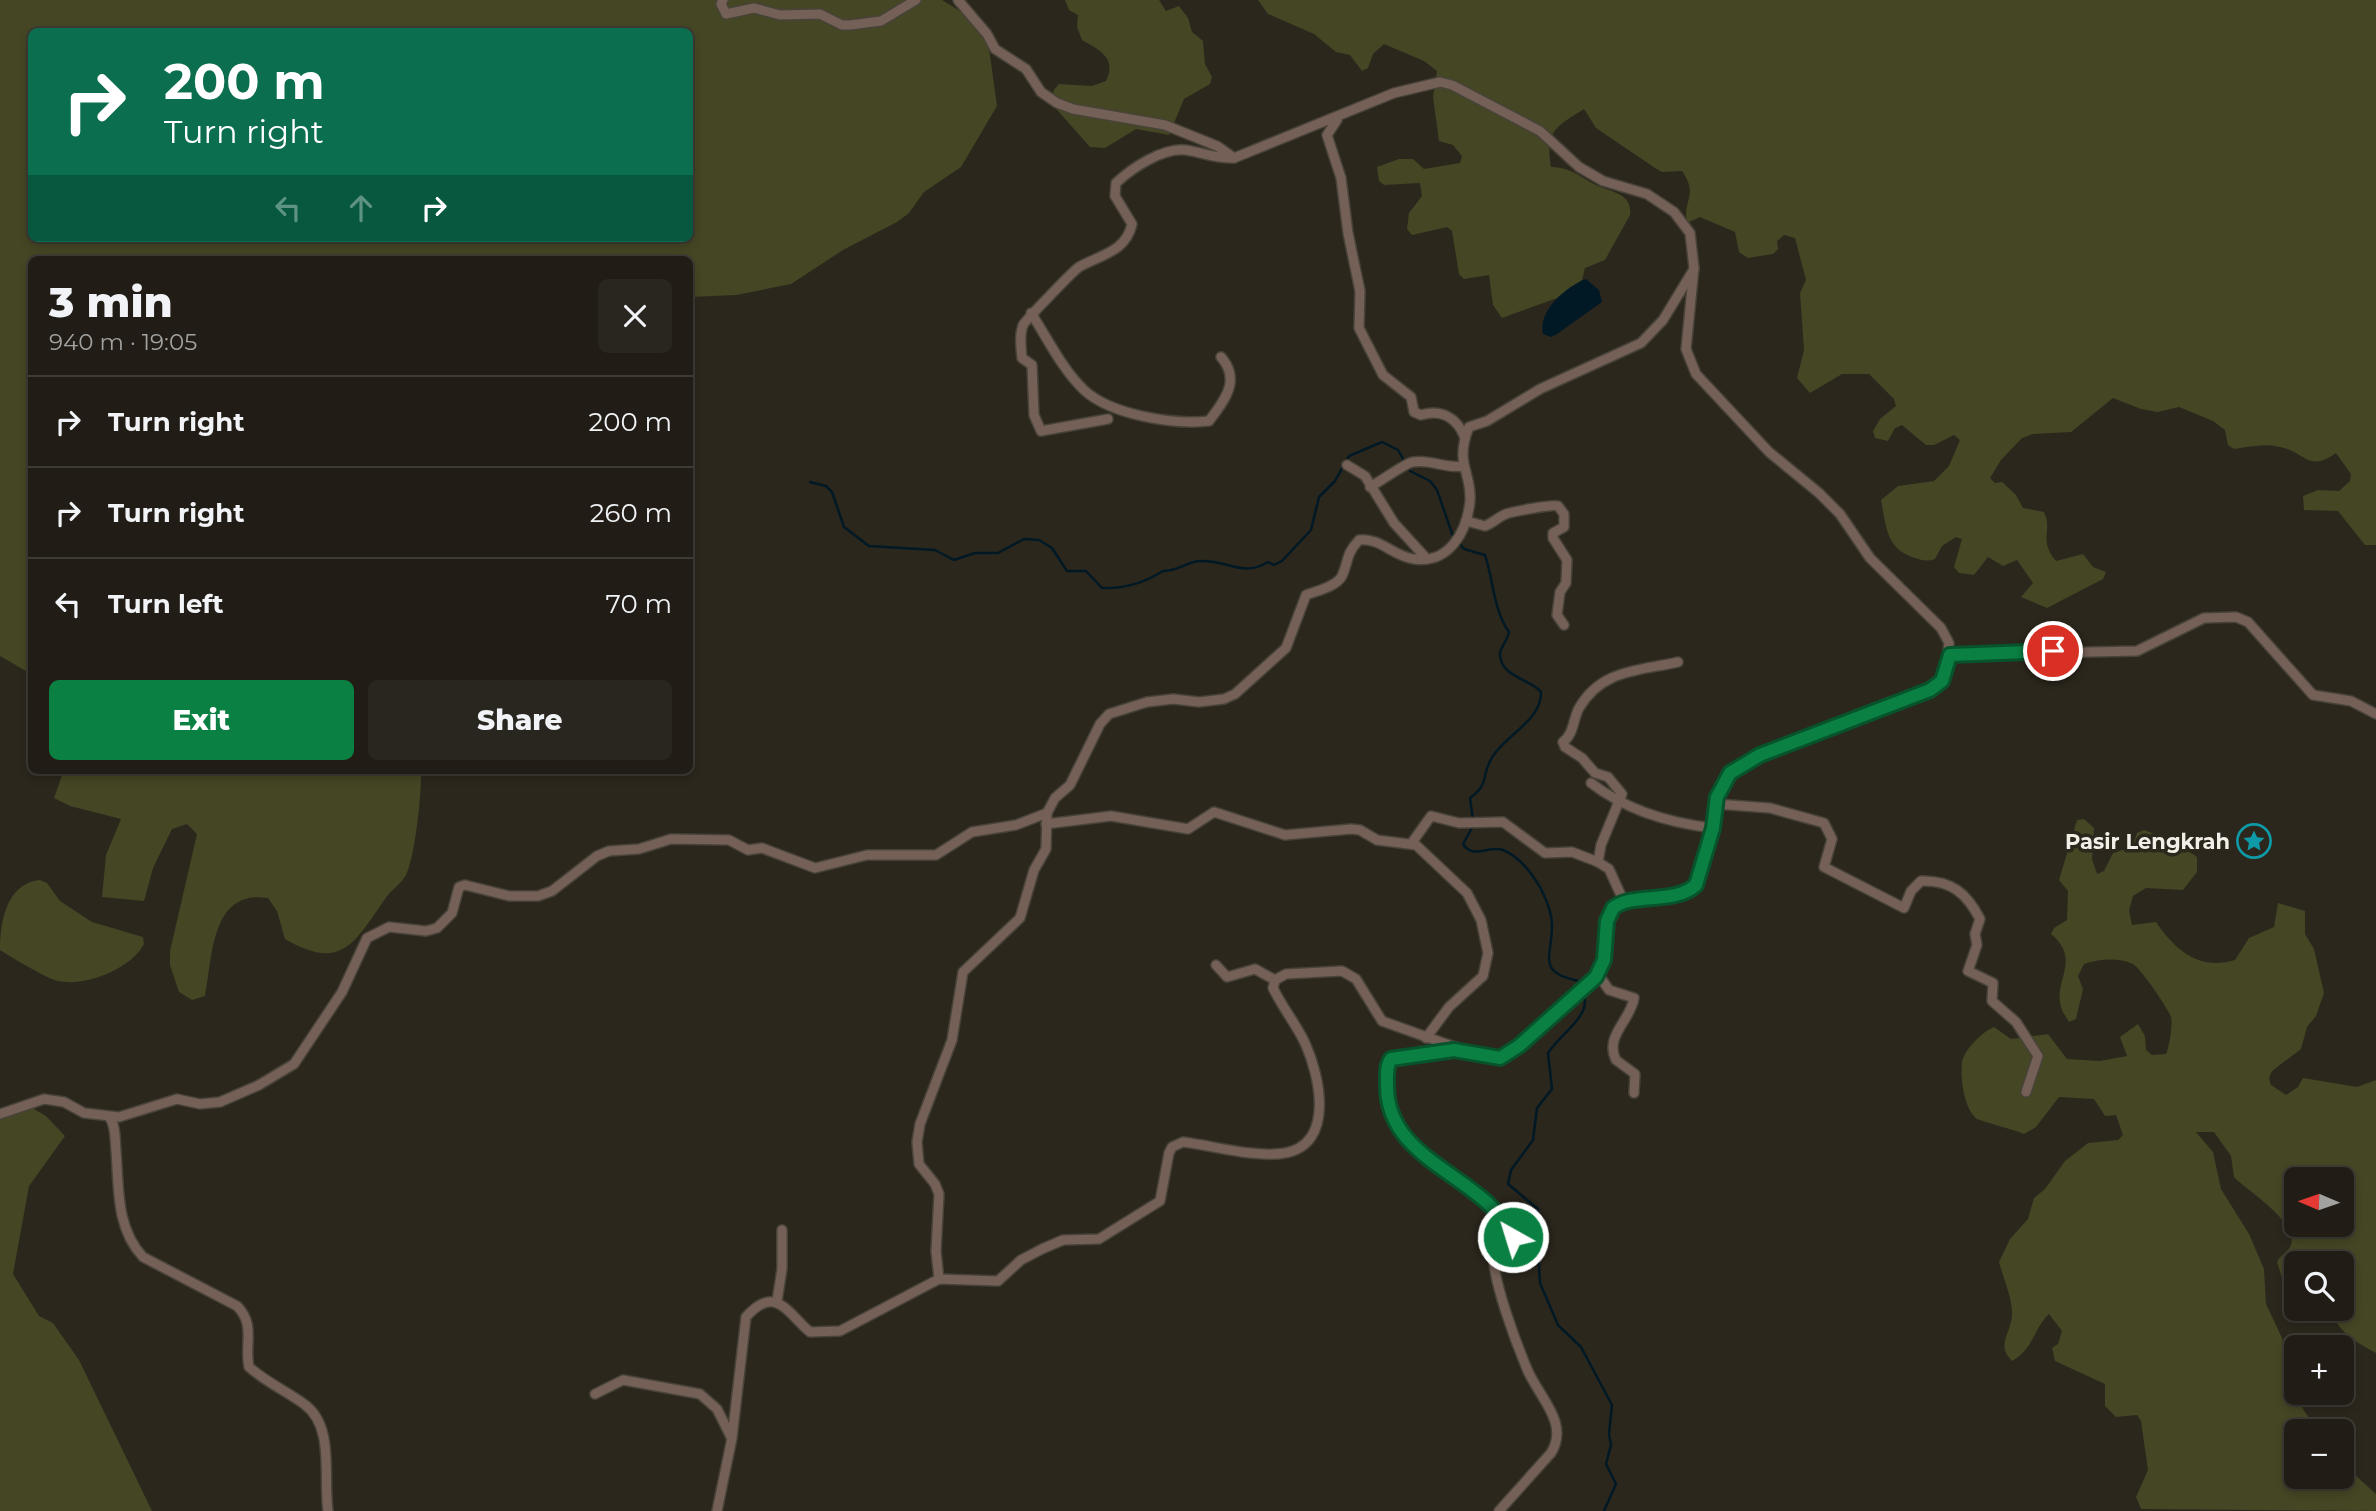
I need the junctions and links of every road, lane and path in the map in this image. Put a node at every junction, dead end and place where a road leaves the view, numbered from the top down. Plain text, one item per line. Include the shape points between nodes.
1 (723, 0) edge
2 (916, 0) edge
3 (958, 0) edge
4 (1347, 112) junction
5 (1312, 128) junction
6 (1328, 140) junction
7 (1234, 158) junction
8 (1694, 268) junction
9 (1031, 313) junction
10 (1221, 357) dead end
11 (1108, 419) dead end
12 (1465, 438) junction
13 (1347, 466) dead end
14 (1463, 466) junction
15 (1370, 487) junction
16 (1466, 521) junction
17 (1426, 558) junction
18 (1564, 625) dead end
19 (1950, 655) junction
20 (1678, 662) dead end
21 (2376, 714) edge
22 (1591, 783) dead end
23 (1621, 801) junction
24 (1716, 804) junction
25 (1047, 813) junction
26 (1046, 824) junction
27 (1713, 828) junction
28 (1411, 844) junction
29 (1598, 862) junction
30 (1624, 902) junction
31 (1216, 965) dead end
32 (1598, 974) junction
33 (1275, 980) junction
34 (1426, 1038) junction
35 (1466, 1051) junction
36 (2026, 1092) dead end
37 (1634, 1093) dead end
38 (0, 1114) edge
39 (110, 1118) junction
40 (782, 1230) dead end
41 (939, 1279) junction
42 (777, 1301) junction
43 (595, 1394) dead end
44 (732, 1438) junction
45 (328, 1511) edge
46 (717, 1511) edge
47 (1499, 1511) edge

1 - 2 street via 726,14 754,8 780,15 820,14 850,25 881,21
3 - 7 street via 995,49 1026,69 1041,92 1057,103 1165,125
4 - 5 street
4 - 6 street via 1332,124
4 - 8 street via 1394,93 1440,82 1452,85 1540,131 1578,167 1603,181 1660,201 1690,233
5 - 6 street
5 - 7 street
6 - 12 street via 1341,178 1360,291 1359,328 1367,347 1383,375 1411,397 1414,412 1442,413 1457,424
7 - 9 street via 1175,149 1127,173 1114,192 1130,220 1128,235 1111,253 1068,275 1052,297
8 - 12 street via 1663,320 1641,343 1587,365 1469,427
8 - 19 street via 1686,349 1696,374 1769,452 1840,514 1870,558 1941,628
9 - 10 street via 1085,391 1143,416 1209,421 1230,390 1228,364
9 - 11 street via 1020,339 1022,358 1032,365 1034,415 1041,431
12 - 14 street
13 - 15 street via 1365,476
14 - 15 street via 1410,462
14 - 16 street via 1470,498
15 - 17 street via 1397,527
16 - 17 street via 1451,549
16 - 18 street via 1485,526 1509,513 1558,506 1564,514 1564,527 1553,533 1553,538 1567,561 1557,615
17 - 25 street via 1412,559 1369,539 1359,540 1350,550 1342,576 1306,595 1293,634 1270,664 1224,699 1147,702 1109,714 1070,785
19 - 21 street via 2137,651 2204,618 2236,617 2248,622 2313,695 2351,702
19 - 24 street via 1942,681 1930,690 1760,755 1736,769 1723,782
20 - 23 street via 1626,670 1604,681 1587,696 1563,743 1595,773 1610,779 1622,794
22 - 23 street
23 - 27 street via 1669,821
23 - 29 street
24 - 27 street
24 - 36 street via 1770,807 1824,823 1832,839 1824,867 1904,908 1921,881 1936,881 1964,892 1980,919 1968,971 1993,983 1992,1002 2016,1022 2038,1056
25 - 26 street
25 - 39 street via 1016,825 972,832 936,855 867,855 815,868 729,841 671,839 597,856 552,891 538,896 524,898 459,887 453,912 437,928 389,928 367,937 331,1010 294,1064 281,1073 220,1102 177,1099
26 - 28 street via 1111,816 1188,829 1214,812 1285,835 1351,829
26 - 41 street via 1046,849 1034,870 1020,918 962,972 952,1040 920,1124 919,1164 939,1194
27 - 30 street via 1693,888 1647,901
28 - 29 street via 1431,816 1459,822 1496,820 1545,853 1572,852
28 - 34 street via 1473,900 1488,953 1483,976 1449,1007
29 - 30 street via 1609,870
30 - 32 street via 1610,912
31 - 33 street via 1227,977 1255,969
32 - 35 street via 1503,1057
32 - 37 street via 1603,986 1613,993 1634,998 1613,1049 1616,1060 1635,1074
33 - 34 street via 1286,974 1342,971 1356,979 1382,1021
33 - 41 street via 1273,988 1314,1064 1318,1100 1314,1136 1286,1153 1183,1142 1169,1153 1160,1200 1099,1239 1063,1240 1021,1260 998,1282
34 - 35 street
35 - 47 street via 1391,1059 1387,1102 1408,1140 1481,1200 1513,1237 1512,1243 1494,1254 1495,1276 1528,1370 1558,1431 1551,1454
38 - 39 street via 44,1098
39 - 45 street via 121,1222 133,1246 246,1315 249,1367 307,1406 321,1422
40 - 42 street
41 - 42 street via 840,1331 810,1332
42 - 44 street via 755,1307 746,1317
43 - 44 street via 622,1380 700,1394 717,1409
44 - 46 street

